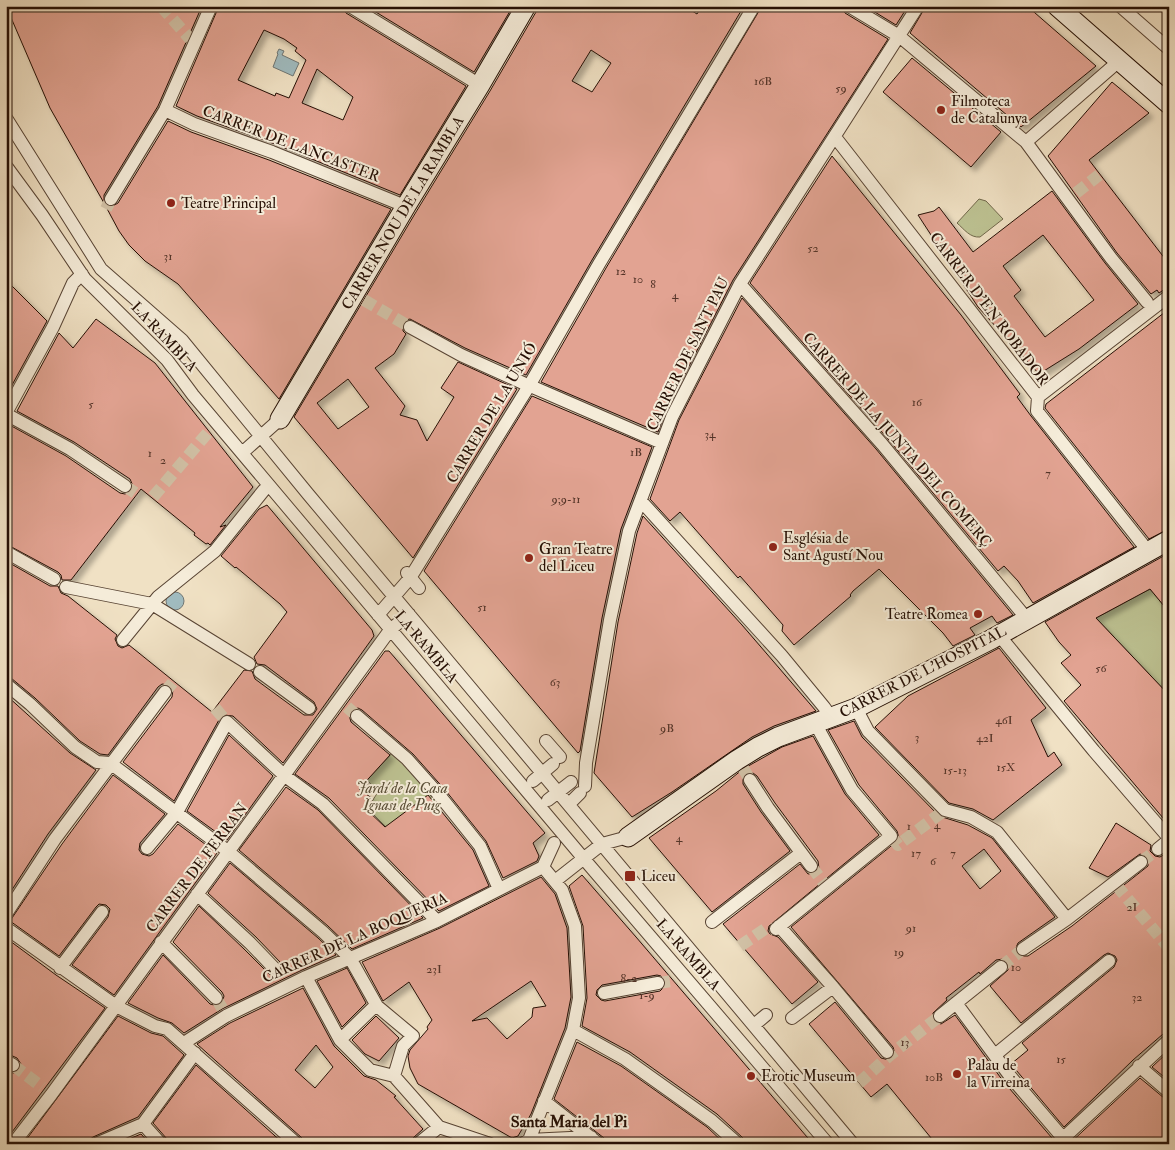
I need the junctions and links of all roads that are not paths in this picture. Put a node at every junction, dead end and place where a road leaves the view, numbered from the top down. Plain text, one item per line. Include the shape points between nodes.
1 (212, 6) edge
2 (350, 6) edge
3 (526, 6) edge
4 (754, 6) edge
5 (849, 6) edge
6 (918, 6) edge
7 (1057, 6) edge
8 (1120, 6) edge
9 (899, 36) junction
10 (1169, 49) edge
11 (1120, 61) junction
12 (480, 86) junction
13 (1169, 104) edge
14 (165, 110) junction
15 (6, 118) edge
16 (835, 137) junction
17 (1026, 142) junction
18 (6, 166) edge
19 (111, 199) tunnel mouth
20 (405, 206) junction
21 (82, 274) junction
22 (740, 284) junction
23 (1169, 296) edge
24 (1147, 302) dead end
25 (410, 327) tunnel mouth
26 (1038, 397) junction
27 (6, 414) edge
28 (280, 419) joint
29 (261, 436) junction
30 (662, 443) junction
31 (242, 453) junction
32 (125, 486) tunnel mouth
33 (264, 490) dead end
34 (641, 501) junction
35 (1169, 540) edge
36 (1148, 551) junction
37 (6, 552) edge
38 (408, 576) junction
39 (54, 579) dead end
40 (66, 587) dead end
41 (419, 588) dead end
42 (394, 596) junction
43 (152, 604) junction
44 (409, 614) junction
45 (378, 615) junction
46 (1027, 619) junction
47 (390, 630) junction
48 (123, 640) dead end
49 (1003, 640) dead end
50 (249, 664) dead end
51 (260, 672) dead end
52 (6, 684) edge
53 (165, 692) tunnel mouth
54 (856, 708) junction
55 (316, 715) junction
56 (357, 716) tunnel mouth
57 (823, 720) junction
58 (546, 741) dead end
59 (110, 763) junction
60 (285, 776) junction
61 (538, 777) junction
62 (750, 780) tunnel mouth
63 (571, 782) dead end
64 (554, 796) junction
65 (568, 804) junction
66 (177, 812) junction
67 (624, 839) joint
68 (1169, 839) edge
69 (554, 843) dead end
70 (602, 844) junction
71 (147, 848) dead end
72 (1158, 849) tunnel mouth
73 (229, 852) junction
74 (801, 853) junction
75 (581, 861) junction
76 (1141, 862) tunnel mouth
77 (811, 866) tunnel mouth
78 (543, 867) junction
79 (558, 886) junction
80 (498, 889) junction
81 (197, 894) junction
82 (102, 912) dead end
83 (6, 914) edge
84 (1067, 919) junction
85 (437, 921) junction
86 (712, 922) dead end
87 (6, 928) edge
88 (161, 942) junction
89 (1023, 949) tunnel mouth
90 (350, 958) junction
91 (1108, 961) dead end
92 (1002, 966) tunnel mouth
93 (60, 968) junction
94 (274, 968) tunnel mouth
95 (306, 977) junction
96 (658, 983) tunnel mouth
97 (833, 987) junction
98 (604, 993) dead end
99 (216, 998) tunnel mouth
100 (956, 1003) junction
101 (116, 1006) junction
102 (376, 1006) junction
103 (766, 1015) dead end
104 (940, 1016) tunnel mouth
105 (792, 1018) dead end
106 (752, 1022) junction
107 (573, 1030) junction
108 (736, 1030) dead end
109 (340, 1040) junction
110 (1169, 1040) edge
111 (184, 1043) junction
112 (888, 1052) dead end
113 (195, 1053) junction
114 (995, 1055) junction
115 (1139, 1066) junction
116 (394, 1076) junction
117 (1169, 1092) edge
118 (544, 1100) junction
119 (143, 1124) junction
120 (439, 1127) junction
121 (6, 1138) edge
122 (595, 1140) edge
123 (1060, 1141) edge
124 (526, 1142) edge
125 (14, 1144) edge
126 (96, 1144) edge
127 (161, 1144) edge
128 (297, 1144) edge
129 (418, 1144) edge
130 (490, 1144) edge
131 (738, 1144) edge
132 (828, 1144) edge
133 (853, 1144) edge

1 - 14 street via 192,42
2 - 12 street
3 - 12 street, CARRER NOU DE LA RAMBLA
4 - 38 street, CARRER DE LA UNIÓ via 529,386
5 - 9 street
6 - 9 street, CARRER DE SANT PAU
7 - 11 street
8 - 10 street
9 - 16 street, CARRER DE SANT PAU
9 - 17 street
11 - 13 street
11 - 17 street
12 - 20 street, CARRER NOU DE LA RAMBLA
14 - 19 street
14 - 20 street, CARRER DE LANCASTER
15 - 29 street, LA RAMBLA via 101,269 182,340
16 - 22 street, CARRER DE SANT PAU
16 - 26 street, CARRER D'EN ROBADOR
17 - 24 street via 1072,196 1111,258
18 - 21 street, LA RAMBLA
20 - 28 street, CARRER NOU DE LA RAMBLA via 359,297
21 - 27 street via 73,283
21 - 31 street, LA RAMBLA via 167,360
22 - 30 street, CARRER DE SANT PAU
22 - 46 street, CARRER DE LA JUNTA DEL COMERÇ via 882,444
23 - 26 street
25 - 30 street via 461,355
26 - 36 street, CARRER D'EN ROBADOR via 1037,411
27 - 32 street via 70,449
28 - 29 street
29 - 31 street
29 - 42 street, LA RAMBLA
30 - 34 street, CARRER DE SANT PAU
31 - 45 street, LA RAMBLA
33 - 43 street via 215,551
34 - 57 street via 782,656 824,707
34 - 65 street, CARRER DE SANT PAU via 630,531 610,620 582,790
35 - 36 street, CARRER DE L'HOSPITAL
36 - 46 street, CARRER DE L'HOSPITAL
37 - 39 street
38 - 41 street
38 - 42 street, CARRER DE LA UNIÓ
40 - 43 street
42 - 44 street, LA RAMBLA
42 - 45 street, CARRER DE LA UNIÓ
43 - 48 street
43 - 50 street
44 - 47 street, CARRER DE FERRAN
44 - 61 street, LA RAMBLA
45 - 47 street, LA RAMBLA
46 - 54 street, CARRER DE L'HOSPITAL
47 - 55 street, CARRER DE FERRAN via 343,704
47 - 75 street, LA RAMBLA
49 - 68 street
51 - 55 street
52 - 59 street via 96,762
53 - 59 street
54 - 57 street, CARRER DE L'HOSPITAL
54 - 84 street via 868,731 945,810 971,817 997,832
55 - 60 street, CARRER DE FERRAN
56 - 80 street via 407,759 440,796 480,846
57 - 67 street, CARRER DE L'HOSPITAL via 772,740
57 - 97 street via 852,790 891,836 777,928
58 - 61 street via 556,761
59 - 66 street
59 - 83 street
60 - 66 street via 227,722
60 - 73 street, CARRER DE FERRAN
60 - 85 street via 323,804
61 - 64 street, LA RAMBLA
62 - 74 street
63 - 64 street
64 - 65 street, LA RAMBLA
65 - 70 street, LA RAMBLA
66 - 71 street
66 - 73 street
67 - 70 street
68 - 72 street
69 - 78 street
70 - 75 street
70 - 106 street, LA RAMBLA
73 - 81 street, CARRER DE FERRAN
73 - 90 street
74 - 77 street
74 - 86 street
75 - 79 street
75 - 132 street, LA RAMBLA
76 - 84 street
78 - 79 street
78 - 80 street, CARRER DE LA BOQUERIA
79 - 107 street via 575,926 579,998
80 - 85 street, CARRER DE LA BOQUERIA
81 - 88 street, CARRER DE FERRAN
81 - 94 street
82 - 93 street
84 - 89 street
85 - 90 street, CARRER DE LA BOQUERIA
87 - 93 street
88 - 99 street
88 - 101 street, CARRER DE FERRAN
90 - 95 street, CARRER DE LA BOQUERIA
90 - 102 street
91 - 114 street
92 - 100 street
93 - 101 street
95 - 109 street
95 - 111 street, CARRER DE LA BOQUERIA via 226,1014
96 - 98 street
97 - 105 street
97 - 112 street
100 - 104 street
100 - 114 street
101 - 111 street via 167,1029
101 - 125 street, CARRER DE FERRAN via 47,1091
102 - 109 street
102 - 116 street via 413,1036 403,1046
103 - 106 street
106 - 108 street
106 - 133 street, LA RAMBLA
107 - 118 street
107 - 131 street via 626,1059
109 - 116 street via 370,1070
110 - 115 street
111 - 113 street
113 - 119 street
113 - 128 street
114 - 123 street
115 - 117 street
115 - 123 street
116 - 120 street
118 - 122 street
118 - 124 street
119 - 126 street
119 - 127 street
120 - 129 street
120 - 130 street
121 - 125 street
122 - 124 street

